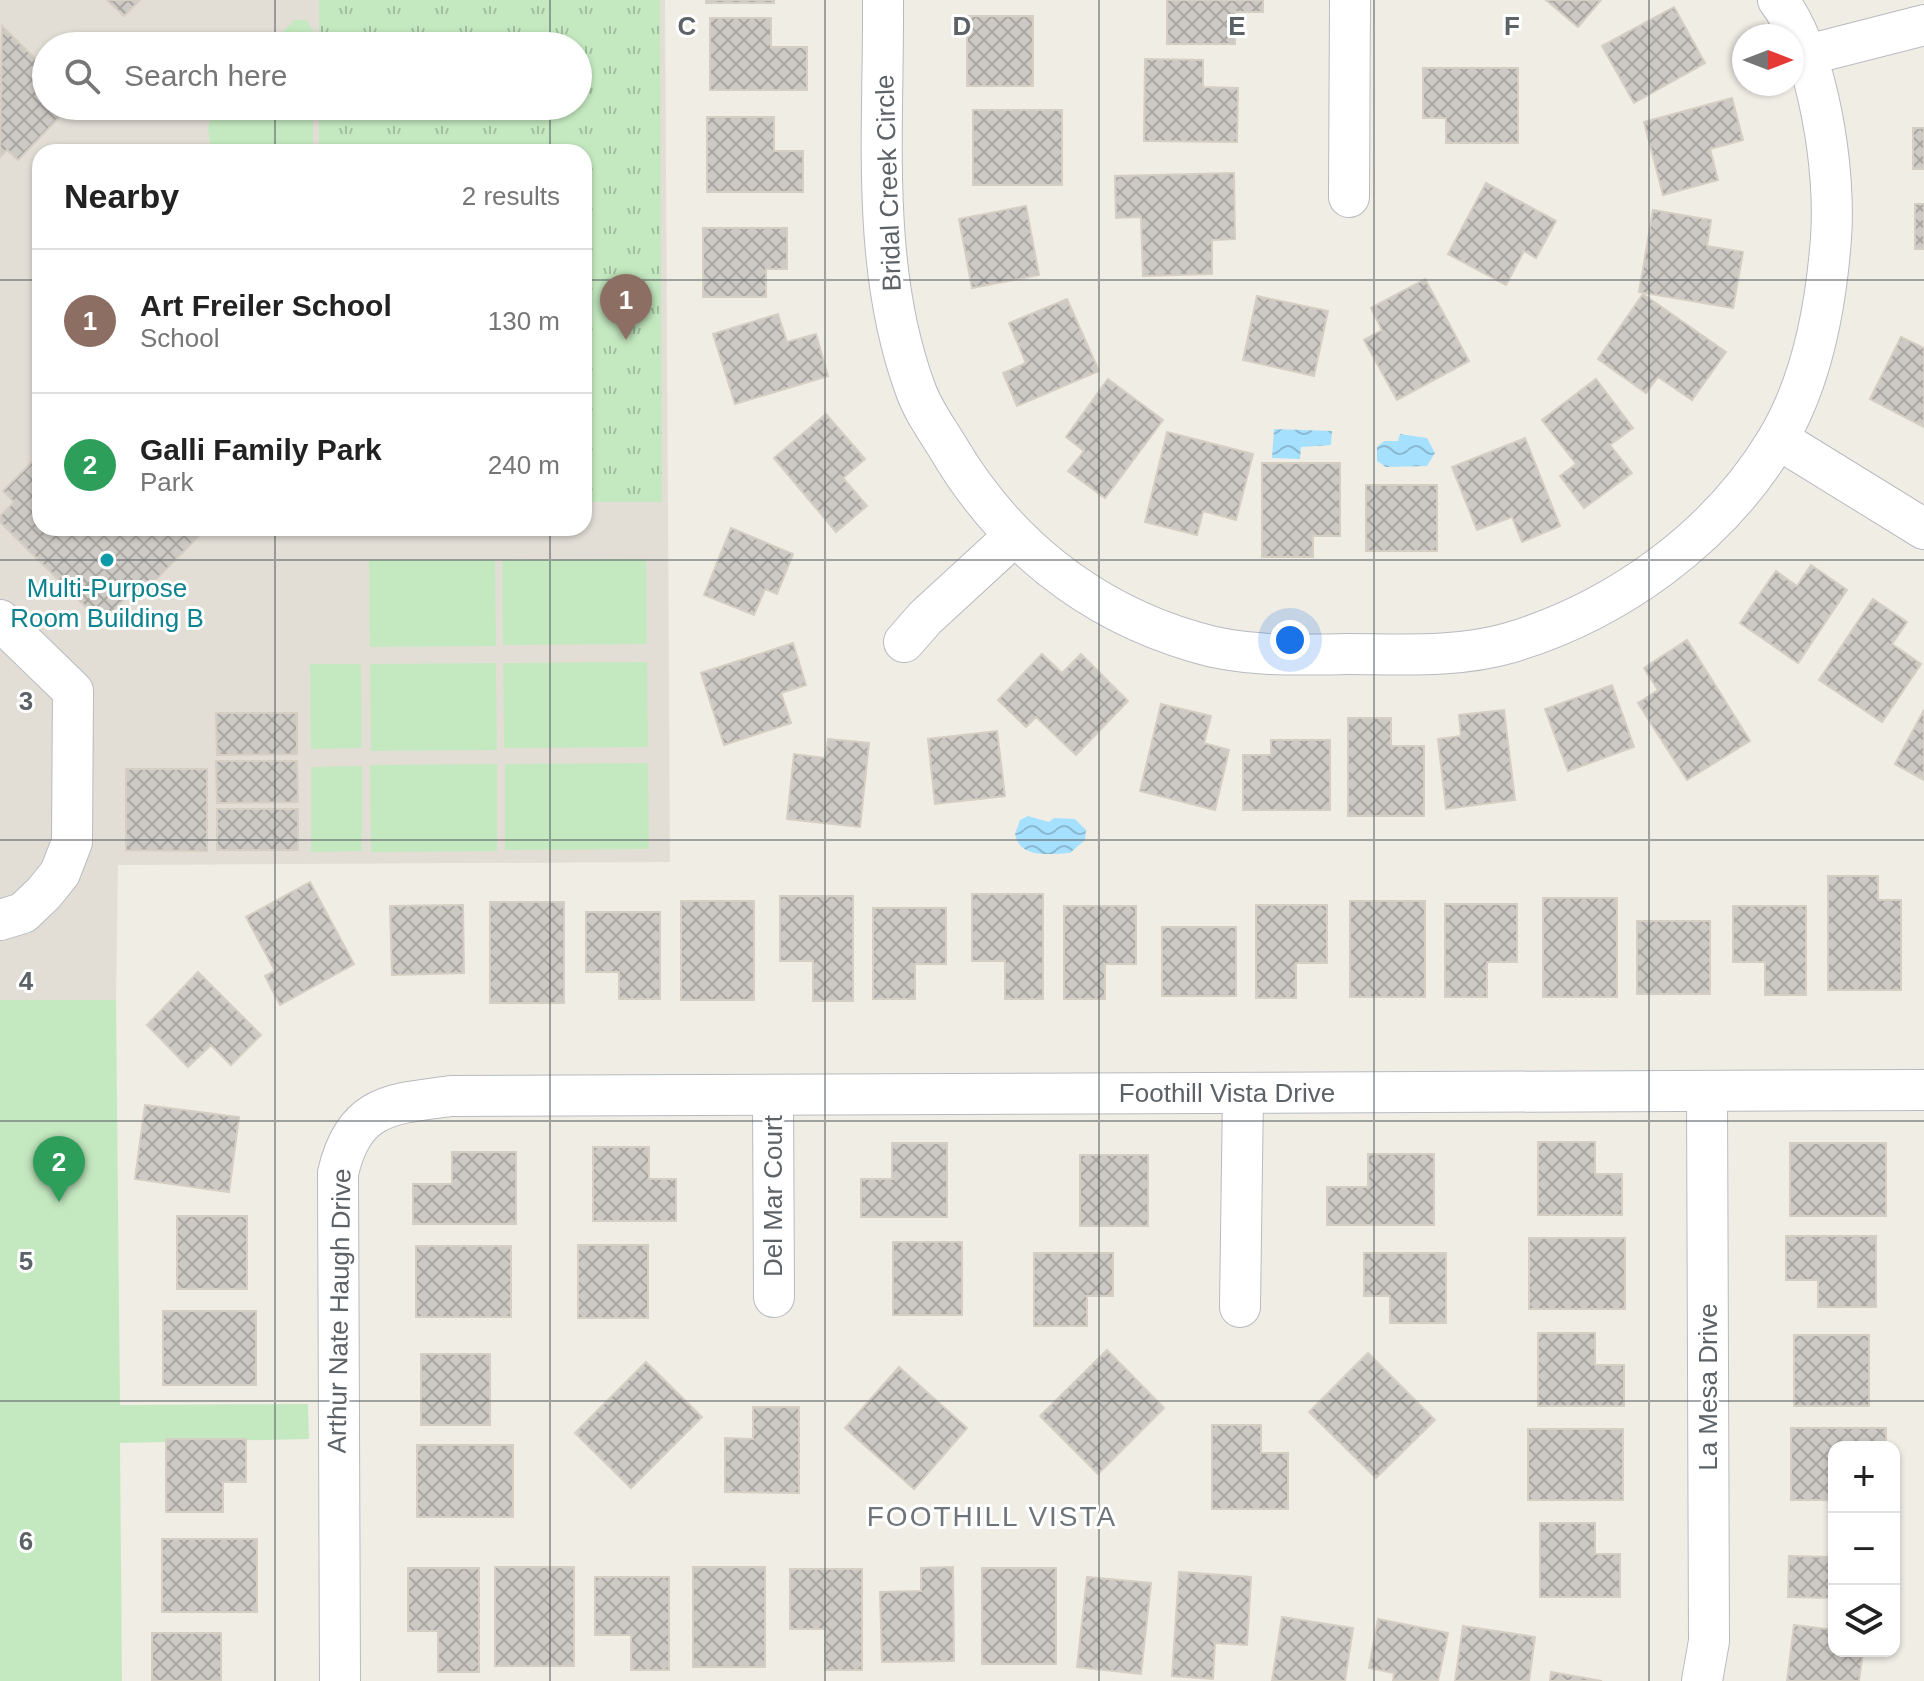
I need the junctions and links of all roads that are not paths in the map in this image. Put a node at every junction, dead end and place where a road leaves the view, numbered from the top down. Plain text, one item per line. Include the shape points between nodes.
1 (883, 0) edge
2 (1350, 0) edge
3 (1778, 0) edge
4 (1924, 25) edge
5 (1807, 55) junction
6 (1349, 197) dead end
7 (1778, 439) junction
8 (1924, 529) edge
9 (1013, 537) junction
10 (0, 620) edge
11 (904, 642) dead end
12 (0, 920) edge
13 (1924, 1090) edge
14 (1707, 1092) junction
15 (1243, 1093) junction
16 (530, 1096) joint
17 (773, 1096) junction
18 (774, 1297) dead end
19 (1240, 1307) dead end
20 (340, 1681) edge
21 (1702, 1681) edge

1 - 9 street, Bridal Creek Circle via 884,234 895,328 917,394 969,485
2 - 6 street
3 - 5 street, Bridal Creek Circle via 1791,16
4 - 5 street
5 - 7 street, Bridal Creek Circle via 1832,195 1827,295 1805,375
7 - 8 street
7 - 9 street, Bridal Creek Circle via 1720,515 1672,559 1593,610 1507,644 1446,653 1279,655 1199,644 1132,620 1071,585
9 - 11 street
10 - 12 street via 73,691 72,842 60,873 44,893 23,913
13 - 14 street, Foothill Vista Drive
14 - 15 street, Foothill Vista Drive
14 - 21 street, La Mesa Drive via 1709,1641
15 - 17 street, Foothill Vista Drive
15 - 19 street
16 - 17 street, Foothill Vista Drive
16 - 20 street, Arthur Nate Haugh Drive via 451,1096 389,1104 363,1121 344,1146 338,1173
17 - 18 street, Del Mar Court

